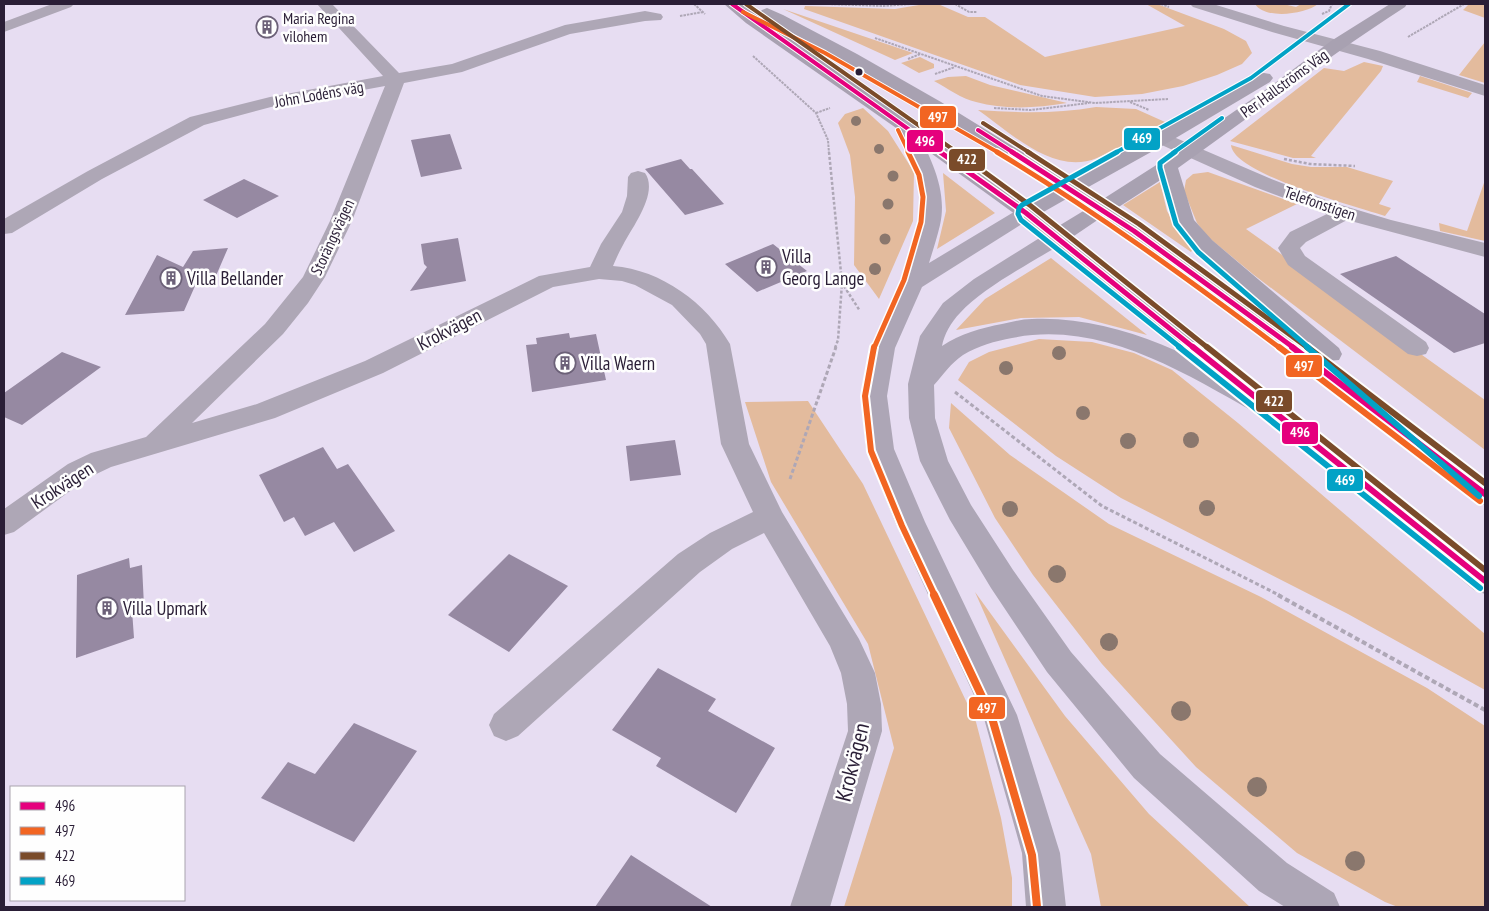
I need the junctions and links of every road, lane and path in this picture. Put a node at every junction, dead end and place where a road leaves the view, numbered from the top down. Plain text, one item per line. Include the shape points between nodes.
1 (66, 4) edge
2 (324, 4) edge
3 (732, 4) edge
4 (747, 4) edge
5 (827, 4) edge
6 (911, 4) edge
7 (955, 4) edge
8 (1198, 4) edge
9 (1332, 4) edge
10 (1364, 4) edge
11 (1400, 4) edge
12 (714, 12) dead end
13 (977, 12) dead end
14 (655, 17) joint
15 (4, 27) edge
16 (1278, 29) junction
17 (1318, 39) junction
18 (1337, 44) junction
19 (932, 74) dead end
20 (396, 80) junction
21 (1485, 91) edge
22 (1174, 98) dead end
23 (1095, 102) junction
24 (986, 107) dead end
25 (816, 113) dead end
26 (906, 126) junction
27 (1162, 138) junction
28 (1189, 151) junction
29 (1282, 158) dead end
30 (1168, 166) junction
31 (1355, 166) dead end
32 (638, 177) dead end
33 (1070, 188) junction
34 (1102, 209) junction
35 (1026, 213) junction
36 (1345, 213) junction
37 (4, 228) edge
38 (1057, 238) junction
39 (1485, 250) edge
40 (599, 272) junction
41 (842, 283) junction
42 (912, 283) junction
43 (860, 311) dead end
44 (1417, 348) dead end
45 (921, 384) junction
46 (954, 392) dead end
47 (1279, 414) junction
48 (154, 444) junction
49 (1485, 490) edge
50 (1485, 494) edge
51 (772, 520) junction
52 (4, 524) edge
53 (1485, 581) edge
54 (1485, 710) edge
55 (506, 725) dead end
56 (810, 907) edge
57 (1046, 907) edge
58 (1320, 907) edge

1 - 15 street
2 - 20 street
3 - 26 main road
4 - 33 main road via 908,88
5 - 6 path
7 - 13 path via 968,12
8 - 16 street
9 - 16 path via 1329,11 1312,18 1293,20
10 - 17 main road, Per Hallströms Väg
11 - 18 main road, Per Hallströms Väg
12 - 14 path
14 - 20 street, John Lodéns väg via 564,30 471,64
16 - 17 street
17 - 18 street
17 - 27 main road, Per Hallströms Väg via 1256,84
18 - 21 street, Per Hallströms Väg
18 - 28 main road, Per Hallströms Väg
19 - 23 path via 956,67 1042,96
20 - 37 street, John Lodéns väg via 270,102 197,121
20 - 48 street, Storängsvägen via 341,221 314,277 274,330
22 - 23 path
23 - 24 path via 1030,110
25 - 41 path via 828,140
26 - 35 main road
26 - 42 highway via 927,172 932,196 930,224
27 - 28 street, Telefonstigen
27 - 33 main road, Per Hallströms Väg
28 - 30 main road, Per Hallströms Väg
28 - 36 street, Telefonstigen via 1250,178
29 - 31 path via 1310,164
30 - 34 main road, Per Hallströms Väg
30 - 49 main road via 1184,221 1204,245
32 - 40 street via 632,212
33 - 34 main road
33 - 35 main road, Per Hallströms Väg
34 - 38 main road, Per Hallströms Väg
34 - 50 main road via 1273,332
35 - 38 main road
35 - 42 highway
36 - 39 street, Telefonstigen
36 - 44 street via 1298,237 1289,248 1296,260
38 - 45 highway via 982,284 951,308 932,336
38 - 47 main road
40 - 48 street, Krokvägen via 547,281 365,370 266,411
40 - 51 street, Krokvägen via 625,274 644,280 680,300 710,330 718,344 735,444
41 - 43 path
41 - 51 path via 838,340
42 - 57 highway via 882,348 874,396 880,449 910,522 1000,715 1041,852
45 - 47 highway via 946,356 972,340 1005,330 1070,326 1102,332 1168,355
45 - 58 highway via 922,418 934,461 960,512 1059,662 1147,766 1273,877
46 - 54 path via 1102,506 1297,604
47 - 53 main road
48 - 52 street, Krokvägen via 101,460 78,471
51 - 55 street via 721,540 689,563
51 - 56 street, Krokvägen via 843,639 858,673 864,704 865,731

